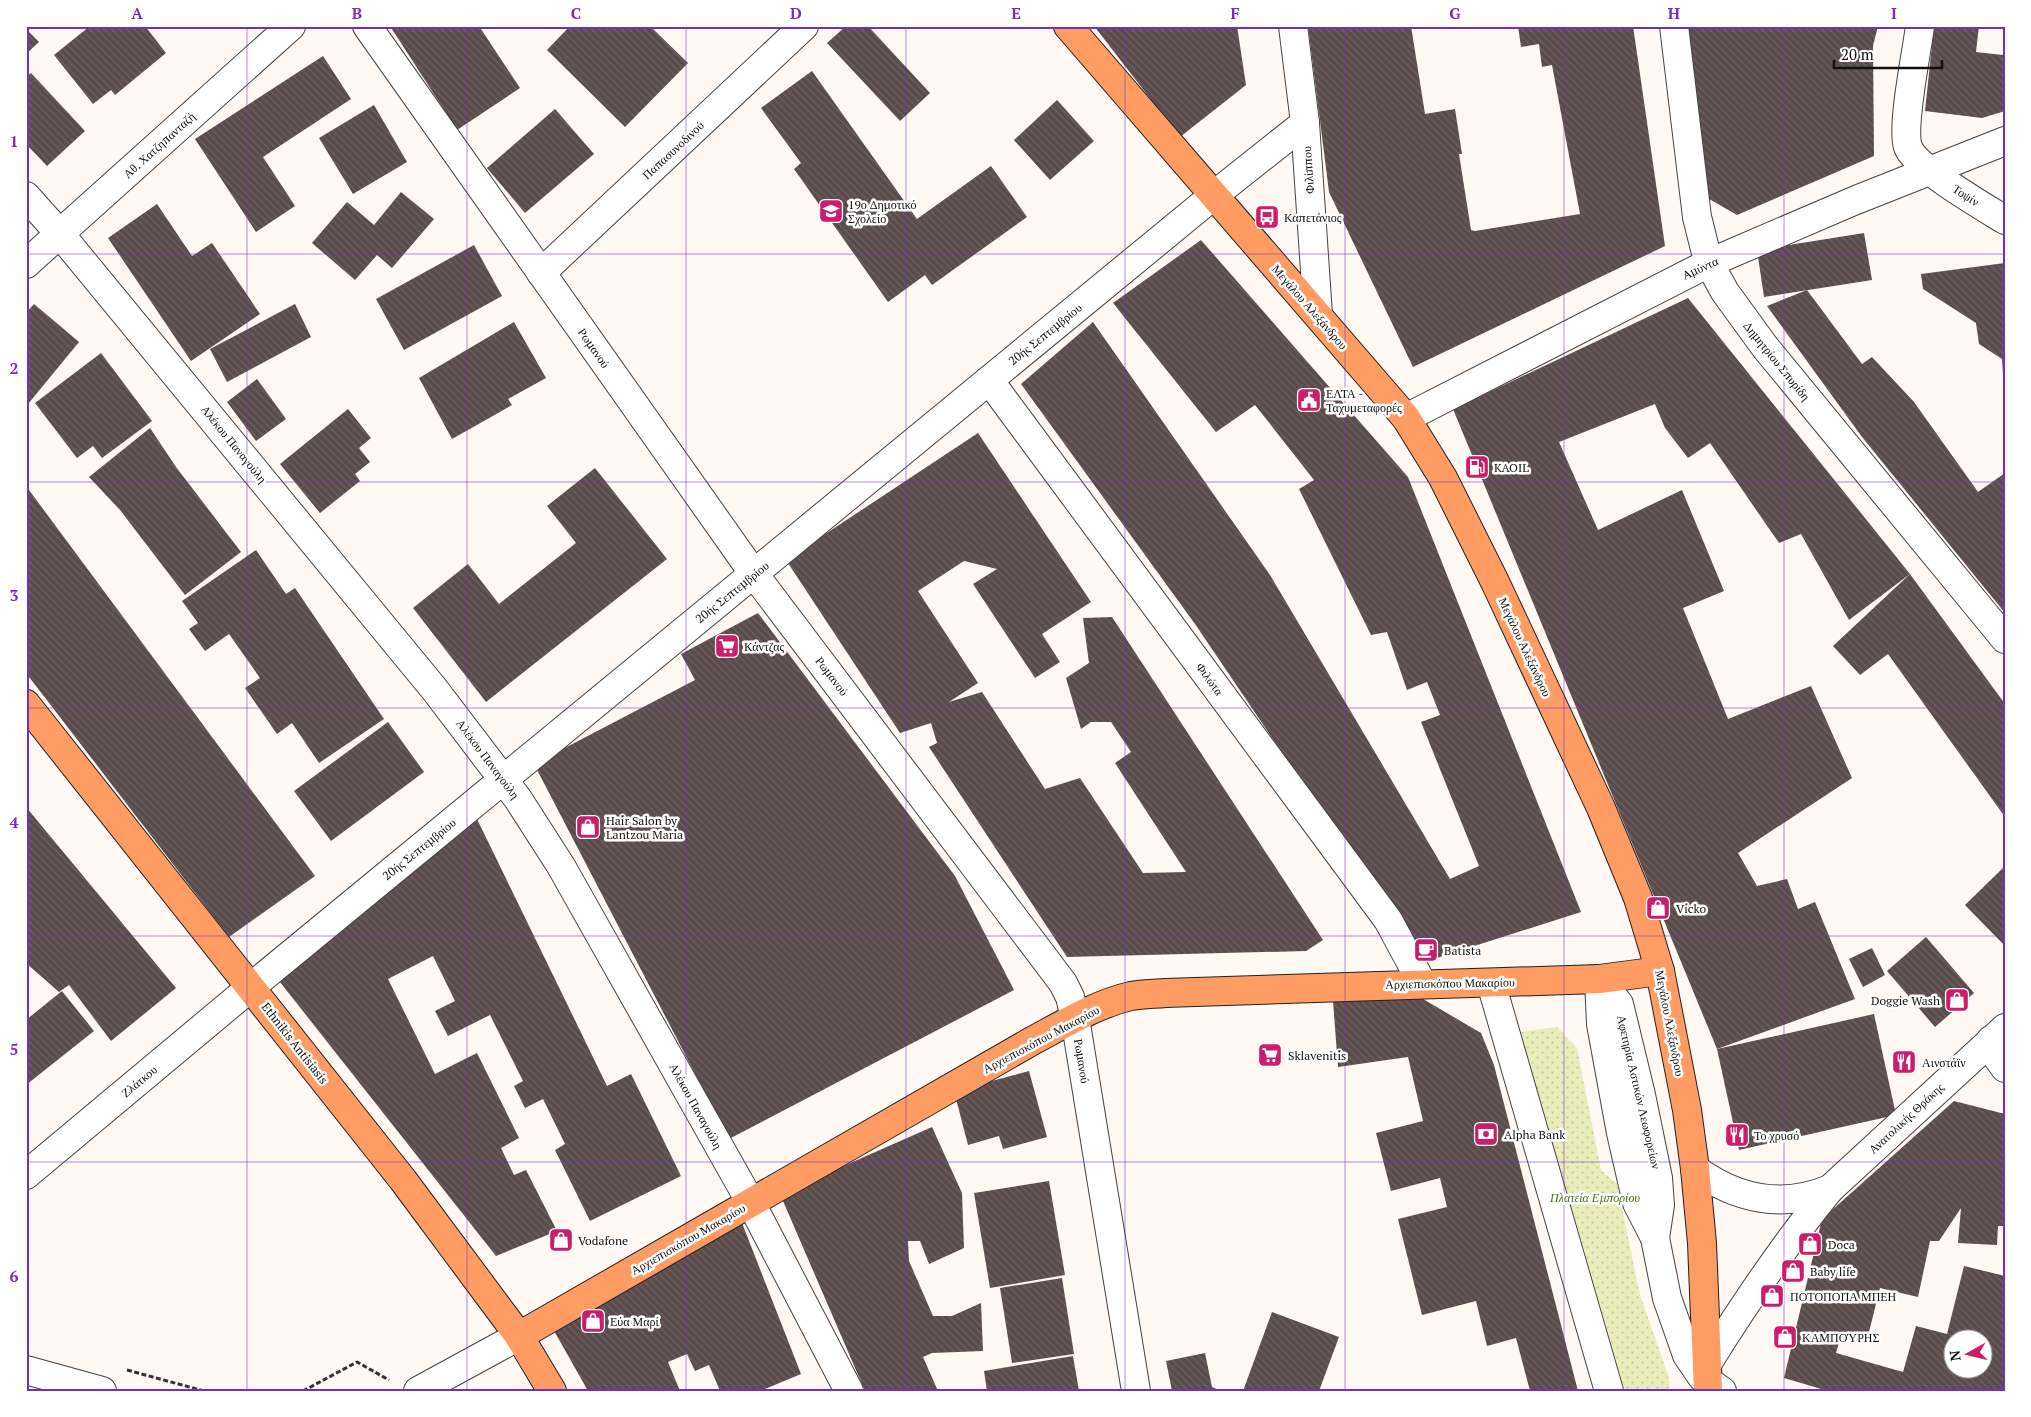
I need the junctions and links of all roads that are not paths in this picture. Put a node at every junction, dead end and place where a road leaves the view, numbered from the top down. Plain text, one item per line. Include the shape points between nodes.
1 (291, 26) edge
2 (367, 26) edge
3 (804, 26) edge
4 (1068, 26) edge
5 (1292, 26) edge
6 (1674, 26) edge
7 (1920, 26) edge
8 (1305, 123) junction
9 (2005, 141) edge
10 (1928, 170) junction
11 (26, 196) edge
12 (1213, 196) junction
13 (2005, 220) edge
14 (60, 234) junction
15 (1709, 263) junction
16 (26, 264) edge
17 (541, 273) junction
18 (1318, 315) junction
19 (989, 380) junction
20 (1406, 418) junction
21 (754, 574) junction
22 (2005, 639) edge
23 (26, 704) edge
24 (504, 779) junction
25 (1660, 971) junction
26 (1599, 979) junction
27 (1422, 983) junction
28 (1491, 983) junction
29 (250, 987) junction
30 (1075, 1018) junction
31 (1998, 1034) edge
32 (2005, 1068) edge
33 (30, 1167) edge
34 (1696, 1169) junction
35 (1830, 1189) junction
36 (751, 1203) junction
37 (519, 1336) junction
38 (26, 1370) edge
39 (1711, 1382) edge
40 (406, 1387) edge
41 (102, 1391) edge
42 (552, 1391) edge
43 (849, 1391) edge
44 (1136, 1391) edge
45 (1609, 1391) edge

1 - 14 street, Αθ. Χατζηπανταζή
2 - 17 street, Ρωμανού
3 - 17 street, Παπασυνοδινού
4 - 12 main road, Μεγάλου Αλεξάνδρου
5 - 8 street, Φιλίππου
6 - 15 street, Δημητρίου Σπυρίδη via 1697,217
7 - 10 street, Τοψίν via 1906,138 1908,149
8 - 12 street, 20ής Σεπτεμβρίου
8 - 18 street, Φιλίππου
9 - 10 street, Αμύντα
10 - 13 street, Τοψίν
10 - 15 street, Αμύντα
11 - 14 street, Αλέκου Παναγούλη
12 - 18 main road, Μεγάλου Αλεξάνδρου
12 - 19 street, 20ής Σεπτεμβρίου
14 - 16 street, Αθ. Χατζηπανταζή
14 - 24 street, Αλέκου Παναγούλη
15 - 20 street, Αμύντα
15 - 22 street, Δημητρίου Σπυρίδη via 1736,309 1765,347
17 - 21 street, Ρωμανού
18 - 20 main road, Μεγάλου Αλεξάνδρου
19 - 21 street, 20ής Σεπτεμβρίου
19 - 27 street, Φιλώτα via 1388,920
20 - 25 main road, Μεγάλου Αλεξάνδρου via 1466,522 1608,805
21 - 24 street, 20ής Σεπτεμβρίου
21 - 30 street, Ρωμανού via 1054,968 1070,997
23 - 29 main road, Ethnikis Antisiasis
24 - 29 street, 20ής Σεπτεμβρίου
24 - 36 street, Αλέκου Παναγούλη via 561,866
25 - 26 main road, Αρχιεπισκόπου Μακαρίου
25 - 34 main road, Μεγάλου Αλεξάνδρου
26 - 28 main road, Αρχιεπισκόπου Μακαρίου
26 - 39 street, Αφετηρία Αστικών Λεωφορείων via 1601,1024 1637,1202 1655,1238 1665,1291 1682,1343 1696,1369
27 - 28 main road, Αρχιεπισκόπου Μακαρίου
27 - 30 main road, Αρχιεπισκόπου Μακαρίου via 1133,996
28 - 45 street
29 - 33 street, Ζλάτκου
29 - 37 main road, Ethnikis Antisiasis via 403,1180
30 - 36 main road, Αρχιεπισκόπου Μακαρίου
30 - 44 street, Ρωμανού
31 - 32 street via 1997,1057
31 - 35 street, Ανατολικής Θράκης
34 - 35 street via 1727,1188 1762,1198 1787,1200
34 - 39 main road, Μεγάλου Αλεξάνδρου
35 - 39 street, Ανατολικής Θράκης via 1742,1308
36 - 37 main road, Αρχιεπισκόπου Μακαρίου
36 - 43 street, Αλέκου Παναγούλη
37 - 40 street
37 - 42 main road, Ethnikis Antisiasis
38 - 41 street

